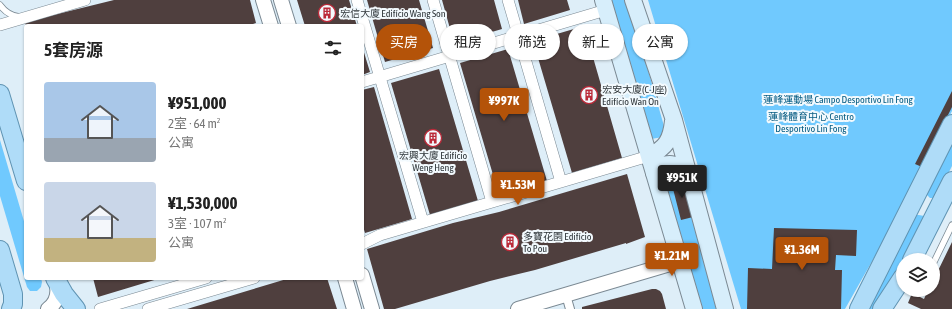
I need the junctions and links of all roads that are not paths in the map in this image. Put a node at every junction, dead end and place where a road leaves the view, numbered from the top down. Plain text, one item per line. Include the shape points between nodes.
1 (85, 0) edge
2 (263, 0) edge
3 (281, 0) edge
4 (357, 0) edge
5 (433, 0) edge
6 (508, 0) edge
7 (633, 0) edge
8 (0, 5) edge
9 (604, 5) edge
10 (27, 17) junction
11 (270, 24) edge
12 (288, 24) edge
13 (440, 24) edge
14 (515, 24) edge
15 (551, 24) edge
16 (0, 25) edge
17 (440, 59) edge
18 (450, 60) edge
19 (525, 60) edge
20 (380, 77) junction
21 (364, 81) edge
22 (0, 94) edge
23 (674, 120) junction
24 (952, 124) edge
25 (649, 156) junction
26 (24, 174) edge
27 (654, 174) junction
28 (689, 176) junction
29 (952, 181) edge
30 (561, 182) junction
31 (917, 195) junction
32 (492, 202) junction
33 (940, 206) junction
34 (423, 222) junction
35 (952, 225) edge
36 (364, 235) edge
37 (380, 235) junction
38 (364, 243) edge
39 (0, 250) edge
40 (916, 253) edge
41 (938, 253) edge
42 (680, 261) junction
43 (56, 280) edge
44 (57, 280) edge
45 (199, 280) edge
46 (247, 280) edge
47 (346, 280) edge
48 (363, 280) edge
49 (0, 282) edge
50 (896, 291) edge
51 (566, 295) junction
52 (0, 296) edge
53 (77, 306) edge
54 (11, 309) edge
55 (48, 309) edge
56 (100, 309) edge
57 (148, 309) edge
58 (354, 309) edge
59 (372, 309) edge
60 (518, 309) edge
61 (570, 309) edge
62 (694, 309) edge
63 (725, 309) edge
64 (859, 309) edge
65 (882, 309) edge

1 - 10 street
2 - 11 street
3 - 12 street
4 - 20 street
5 - 13 street
6 - 14 street
7 - 23 main road
8 - 10 lane via 10,14
9 - 15 street
9 - 25 main road
10 - 16 street
17 - 20 street
18 - 32 street
19 - 30 street
20 - 21 street
20 - 34 street
22 - 26 main road
23 - 25 main road via 667,143
23 - 28 main road
24 - 31 main road
25 - 27 main road
25 - 30 street
27 - 28 main road via 662,166 674,164 680,166
27 - 42 main road
28 - 63 main road
29 - 33 main road
30 - 32 street
31 - 33 main road via 919,204 927,208 934,209
31 - 64 main road
32 - 34 street
33 - 40 main road
34 - 37 street
35 - 41 lane
36 - 37 street
37 - 38 street
39 - 54 main road via 13,294
42 - 51 street
42 - 62 main road
43 - 55 street via 58,295
44 - 53 main road via 64,294
45 - 56 street
46 - 57 street
47 - 58 street
48 - 59 street
49 - 52 main road
50 - 65 main road
51 - 60 street
51 - 61 street

